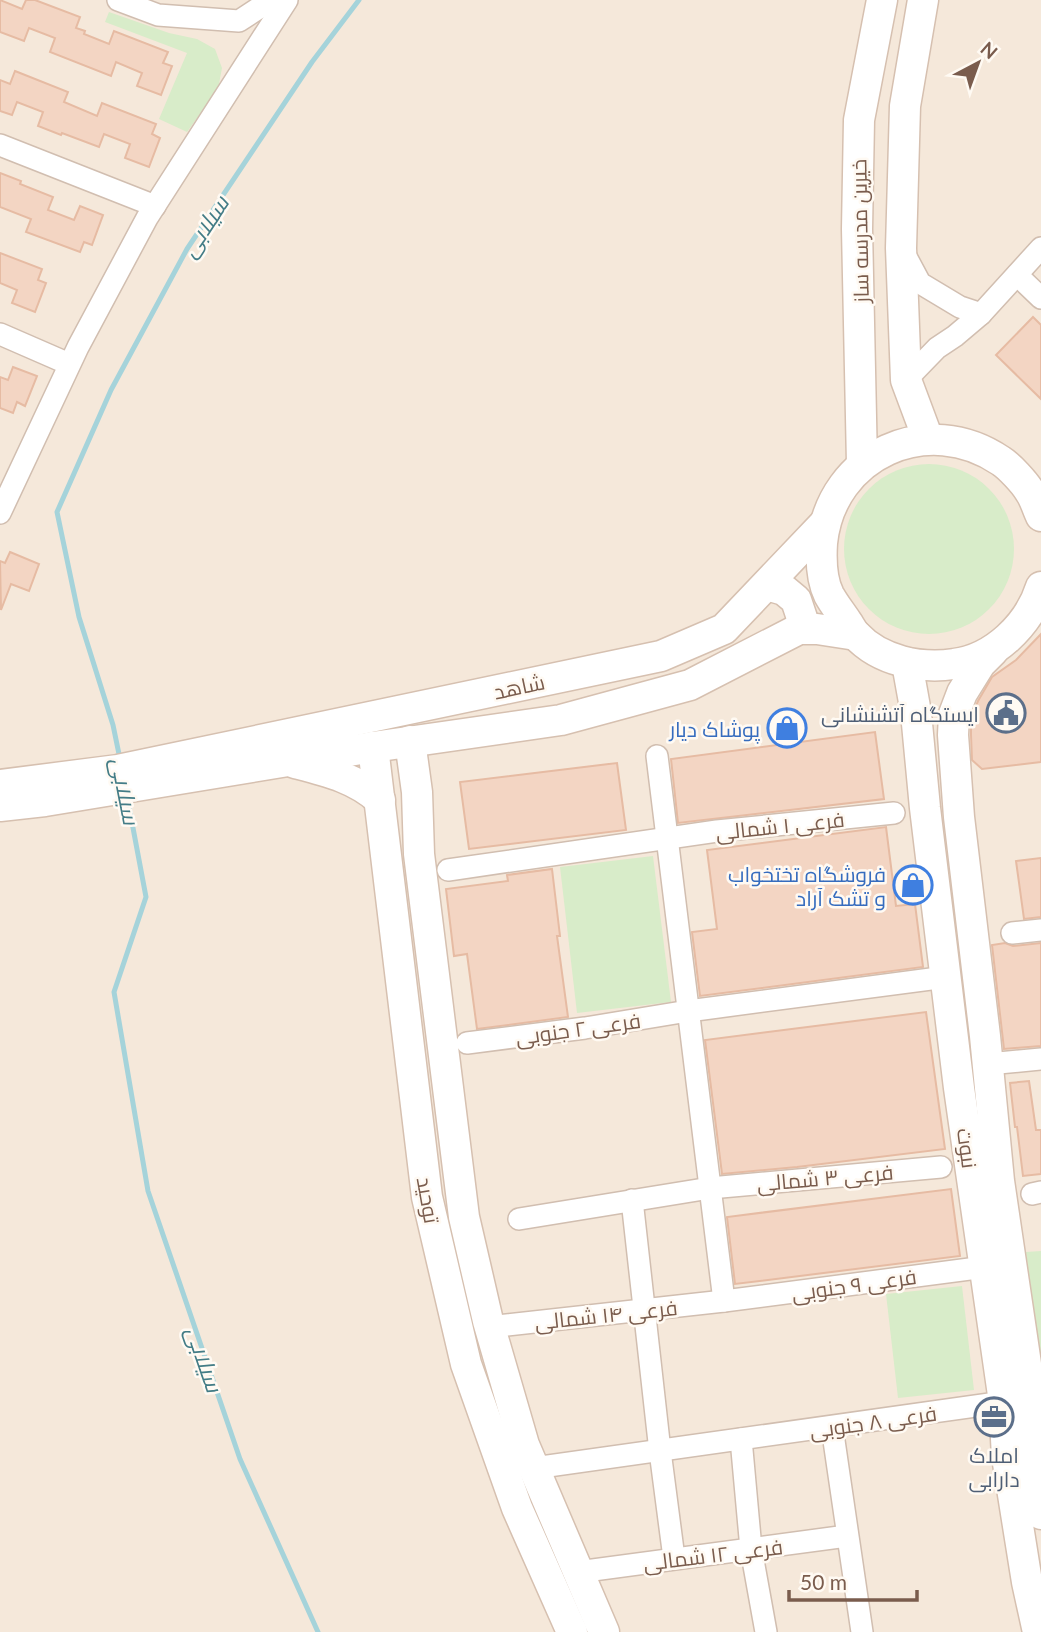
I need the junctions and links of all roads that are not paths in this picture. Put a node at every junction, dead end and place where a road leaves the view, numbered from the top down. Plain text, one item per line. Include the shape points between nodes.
1 (118, 0) edge
2 (271, 0) edge
3 (287, 0) edge
4 (882, 0) edge
5 (923, 0) edge
6 (0, 145) edge
7 (155, 206) junction
8 (901, 248) junction
9 (1041, 248) edge
10 (1017, 275) junction
11 (1041, 298) edge
12 (981, 314) junction
13 (0, 334) edge
14 (69, 364) junction
15 (906, 380) junction
16 (917, 409) junction
17 (862, 412) junction
18 (928, 439) junction
19 (862, 464) junction
20 (1, 510) edge
21 (1041, 516) edge
22 (824, 524) junction
23 (766, 585) junction
24 (1041, 587) edge
25 (1041, 624) edge
26 (799, 629) junction
27 (856, 635) junction
28 (995, 649) junction
29 (907, 663) junction
30 (916, 713) junction
31 (954, 714) junction
32 (471, 733) junction
33 (410, 741) junction
34 (373, 747) junction
35 (657, 756) dead end
36 (288, 761) junction
37 (171, 769) junction
38 (0, 785) edge
39 (47, 790) junction
40 (417, 792) junction
41 (380, 800) junction
42 (0, 806) edge
43 (894, 813) dead end
44 (667, 838) junction
45 (448, 870) dead end
46 (1041, 930) edge
47 (1012, 933) dead end
48 (946, 977) junction
49 (688, 1012) junction
50 (467, 1043) dead end
51 (1041, 1059) edge
52 (988, 1064) junction
53 (941, 1167) dead end
54 (710, 1188) junction
55 (632, 1200) junction
56 (519, 1219) dead end
57 (985, 1267) junction
58 (724, 1301) junction
59 (643, 1310) junction
60 (489, 1327) junction
61 (1004, 1402) junction
62 (832, 1427) junction
63 (741, 1439) junction
64 (660, 1451) junction
65 (534, 1468) junction
66 (1041, 1514) edge
67 (847, 1536) junction
68 (751, 1549) junction
69 (674, 1558) junction
70 (578, 1572) junction
71 (572, 1632) edge
72 (604, 1632) edge
73 (766, 1632) edge
74 (862, 1632) edge
75 (1038, 1632) edge

1 - 2 street via 158,15 239,21
3 - 7 street
4 - 17 main road, خیرین مدرسه ساز via 859,120
5 - 8 main road, خیرین مدرسه ساز via 905,106
6 - 7 street
7 - 14 street
8 - 12 street via 920,283
8 - 15 main road, خیرین مدرسه ساز
9 - 10 street
10 - 11 street
10 - 12 street
12 - 15 street via 937,348
13 - 14 street
14 - 20 street
15 - 16 main road, خیرین مدرسه ساز
16 - 17 main road via 907,425 891,436 875,430
16 - 18 main road, خیرین مدرسه ساز
17 - 19 main road, خیرین مدرسه ساز
18 - 19 main road via 893,446
18 - 21 main road via 967,444 1002,461 1029,490
19 - 22 main road via 838,491
22 - 23 main road, شاهد
22 - 27 main road via 821,559 828,594
23 - 26 main road via 785,590 796,600 802,618
23 - 37 main road, شاهد via 724,629 660,656
24 - 28 main road, نبوت via 1020,624
25 - 28 main road
26 - 27 main road
26 - 32 main road, شاهد via 690,685 561,720
27 - 29 main road via 874,649
28 - 29 main road via 966,663 936,667
28 - 31 main road, نبوت via 980,664
29 - 30 main road, نبوت
30 - 31 main road via 935,700
30 - 48 main road, نبوت
31 - 52 main road, نبوت via 959,817
32 - 33 main road, شاهد
32 - 40 main road via 439,757
33 - 34 main road, شاهد
33 - 40 main road, توحید
34 - 36 main road, شاهد
34 - 41 main road, توحید
35 - 44 street
36 - 37 main road, شاهد
36 - 41 main road via 355,782
37 - 39 main road via 118,770
38 - 39 main road
39 - 42 main road
40 - 60 main road, توحید via 419,854 464,1217
41 - 71 main road, توحید via 427,1197 466,1364 517,1508
43 - 44 street, فرعی ۱ شمالی
44 - 45 street, فرعی ۱ شمالی
44 - 49 street
46 - 47 street
48 - 49 street, فرعی ۲ جنوبی
48 - 57 main road, نبوت
49 - 50 street, فرعی ۲ جنوبی
49 - 54 street
51 - 52 street
52 - 66 main road, نبوت
53 - 54 street, فرعی ۳ شمالی
54 - 55 street, فرعی ۳ شمالی
54 - 58 street
55 - 56 street, فرعی ۳ شمالی
55 - 59 street
57 - 58 street, فرعی ۹ جنوبی
57 - 61 main road, نبوت
58 - 59 street, فرعی ۱۴ شمالی
59 - 60 street, فرعی ۱۴ شمالی
59 - 64 street
60 - 65 main road, توحید
61 - 62 street, فرعی ۸ جنوبی
61 - 75 main road, نبوت via 1007,1457
62 - 63 street, فرعی ۸ جنوبی
62 - 67 street
63 - 64 street, فرعی ۸ جنوبی
63 - 68 street
64 - 65 street, فرعی ۸ جنوبی
64 - 69 street
65 - 70 main road, توحید
67 - 68 street, فرعی ۱۲ شمالی
67 - 74 street
68 - 69 street, فرعی ۱۲ شمالی
68 - 73 street
69 - 70 street, فرعی ۱۲ شمالی
70 - 72 main road, توحید

